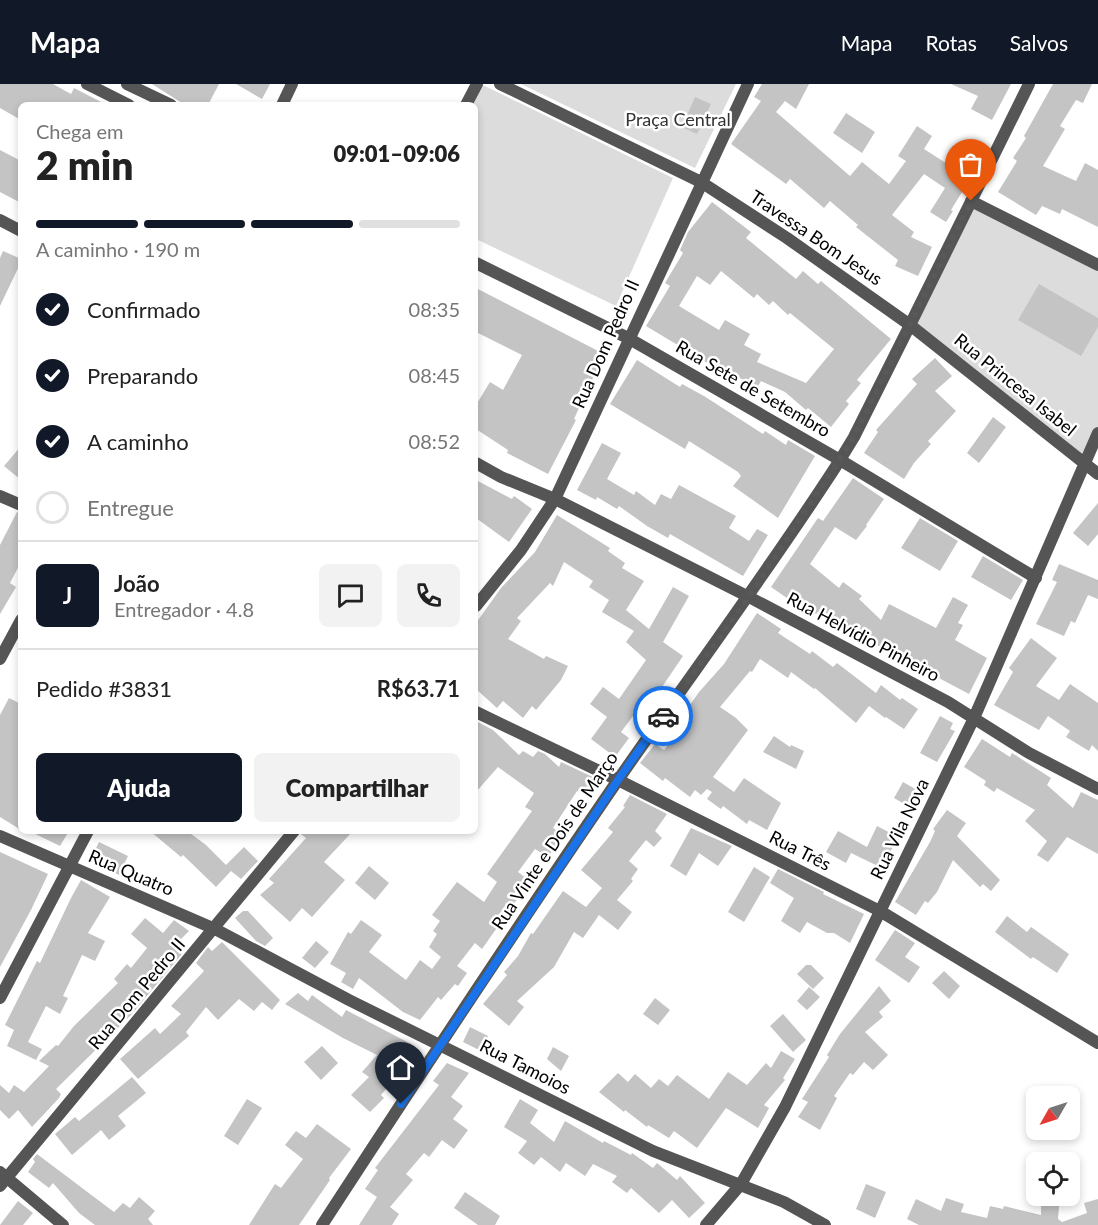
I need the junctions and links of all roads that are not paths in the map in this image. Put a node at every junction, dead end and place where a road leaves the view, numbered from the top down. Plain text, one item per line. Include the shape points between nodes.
1 (87, 84) edge
2 (127, 84) edge
3 (292, 84) edge
4 (477, 84) edge
5 (500, 84) edge
6 (748, 84) edge
7 (1029, 84) edge
8 (123, 102) edge
9 (165, 102) edge
10 (283, 102) edge
11 (468, 102) edge
12 (701, 182) junction
13 (971, 201) junction
14 (0, 220) edge
15 (18, 229) edge
16 (478, 264) edge
17 (1098, 265) edge
18 (910, 325) junction
19 (628, 338) junction
20 (1098, 433) edge
21 (840, 460) junction
22 (478, 464) edge
23 (1085, 464) junction
24 (1098, 474) edge
25 (0, 496) edge
26 (555, 499) junction
27 (18, 504) edge
28 (1036, 578) junction
29 (749, 597) junction
30 (478, 604) edge
31 (18, 626) edge
32 (0, 659) edge
33 (478, 713) edge
34 (974, 718) junction
35 (618, 780) junction
36 (1098, 789) edge
37 (87, 834) edge
38 (292, 834) edge
39 (0, 836) edge
40 (71, 866) junction
41 (880, 911) junction
42 (215, 929) junction
43 (0, 998) edge
44 (1098, 1043) edge
45 (440, 1044) junction
46 (2, 1179) edge
47 (741, 1184) junction
48 (63, 1225) edge
49 (322, 1225) edge
50 (706, 1225) edge
51 (825, 1225) edge

1 - 8 street
2 - 9 street
3 - 10 street
4 - 11 street
5 - 12 street, Travessa Bom Jesus
6 - 12 street, Rua Dom Pedro II
7 - 13 street, Rua Vinte e Dois de Março
12 - 18 street, Travessa Bom Jesus
12 - 19 street, Rua Dom Pedro II
13 - 17 street
13 - 18 street, Rua Vinte e Dois de Março
14 - 15 street
16 - 19 street, Rua Sete de Setembro
18 - 21 street, Rua Vinte e Dois de Março
18 - 23 street, Rua Princesa Isabel
19 - 21 street, Rua Sete de Setembro
19 - 26 street, Rua Dom Pedro II
20 - 23 street, Rua Vila Nova
21 - 28 street, Rua Sete de Setembro
21 - 29 street, Rua Vinte e Dois de Março
22 - 26 street, Rua Helvídio Pinheiro
23 - 24 street, Rua Princesa Isabel
23 - 28 street, Rua Vila Nova
25 - 27 street
26 - 29 street, Rua Helvídio Pinheiro
26 - 30 street, Rua Dom Pedro II
28 - 34 street, Rua Vila Nova
29 - 34 street, Rua Helvídio Pinheiro
29 - 35 street, Rua Vinte e Dois de Março
31 - 32 street
33 - 35 street, Rua Três
34 - 36 street, Rua Helvídio Pinheiro via 1029,753
34 - 41 street, Rua Vila Nova
35 - 41 street, Rua Três
35 - 45 street, Rua Vinte e Dois de Março
37 - 40 street
38 - 42 street, Rua Dom Pedro II
39 - 40 street, Rua Quatro
40 - 42 street, Rua Quatro
40 - 43 street
41 - 44 street, Rua Três
41 - 47 street, Rua Vila Nova via 785,1107
42 - 45 street, Rua Tamoios
42 - 46 street, Rua Dom Pedro II
45 - 47 street, Rua Tamoios via 653,1151
45 - 49 street, Rua Vinte e Dois de Março
46 - 48 street
47 - 50 street, Rua Vila Nova
47 - 51 street, Rua Tamoios

